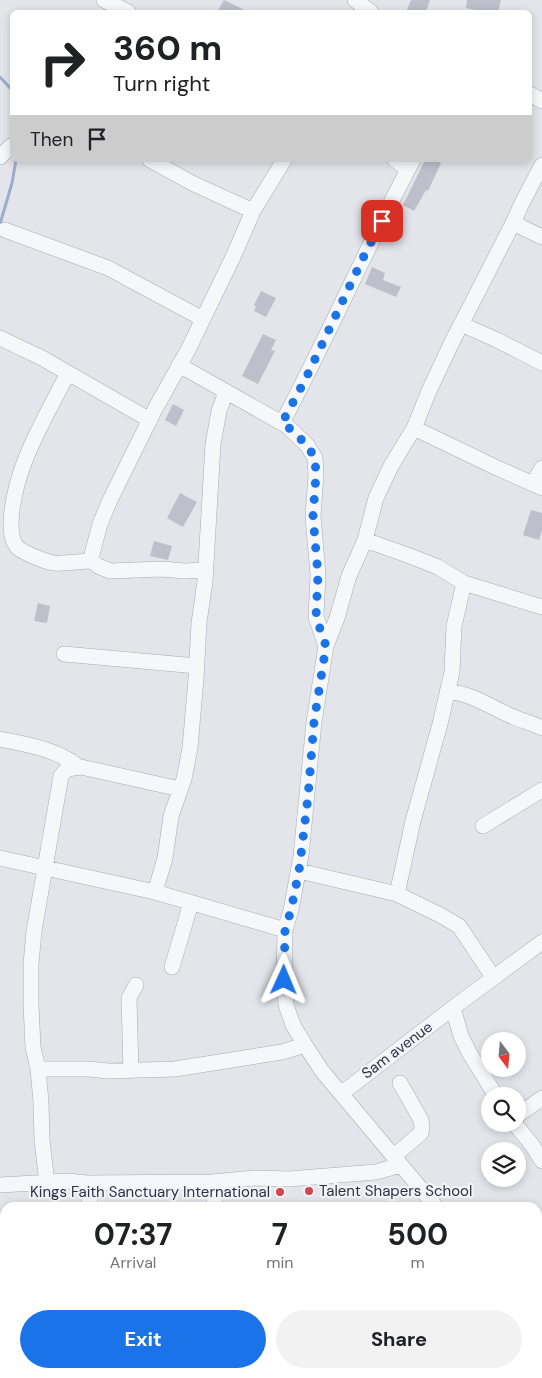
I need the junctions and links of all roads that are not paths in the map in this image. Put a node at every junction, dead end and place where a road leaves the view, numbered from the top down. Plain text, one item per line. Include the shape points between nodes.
1 (355, 0) edge
2 (106, 5) edge
3 (122, 10) edge
4 (368, 10) edge
5 (10, 148) edge
6 (0, 157) edge
7 (154, 162) edge
8 (283, 162) edge
9 (411, 165) edge
10 (542, 165) edge
11 (253, 211) junction
12 (514, 223) junction
13 (5, 230) dead end
14 (542, 236) edge
15 (203, 319) junction
16 (461, 324) junction
17 (0, 338) edge
18 (542, 363) edge
19 (178, 365) junction
20 (68, 373) junction
21 (226, 392) junction
22 (150, 420) junction
23 (282, 423) junction
24 (414, 428) junction
25 (542, 468) edge
26 (538, 485) edge
27 (365, 540) junction
28 (92, 561) junction
29 (206, 570) junction
30 (464, 584) junction
31 (542, 607) edge
32 (326, 646) junction
33 (64, 654) dead end
34 (197, 666) junction
35 (447, 692) junction
36 (542, 728) edge
37 (0, 739) edge
38 (79, 768) junction
39 (180, 789) junction
40 (542, 790) edge
41 (483, 826) dead end
42 (0, 858) edge
43 (46, 867) junction
44 (299, 871) junction
45 (155, 892) junction
46 (397, 894) junction
47 (191, 903) junction
48 (285, 930) junction
49 (542, 942) edge
50 (172, 967) dead end
51 (493, 977) junction
52 (136, 985) dead end
53 (453, 1008) junction
54 (305, 1045) junction
55 (38, 1070) junction
56 (131, 1071) junction
57 (400, 1083) dead end
58 (490, 1087) edge
59 (342, 1093) junction
60 (542, 1098) edge
61 (526, 1109) edge
62 (521, 1132) edge
63 (398, 1160) junction
64 (542, 1161) edge
65 (212, 1182) junction
66 (47, 1183) junction
67 (87, 1183) junction
68 (0, 1185) edge
69 (90, 1202) edge
70 (214, 1202) edge
71 (432, 1202) edge

1 - 4 street
2 - 3 street
5 - 6 street
7 - 11 street
8 - 11 street
9 - 23 street
10 - 12 street
11 - 15 street
12 - 14 street
12 - 16 street
13 - 15 street via 108,268
15 - 19 street
16 - 18 street
16 - 24 street
17 - 20 street
19 - 21 street
19 - 22 street
20 - 22 street
20 - 28 street via 31,446 19,479 11,533 18,547 53,563
21 - 23 street
21 - 29 street via 213,444
22 - 28 street via 110,500
23 - 32 street via 307,445 315,458 316,617
24 - 26 street
24 - 27 street via 376,498
25 - 26 street
27 - 30 street via 438,567
27 - 32 street via 349,576
28 - 29 street via 110,571
29 - 34 street
30 - 31 street
30 - 35 street via 454,626 452,672
32 - 44 street via 314,722
33 - 34 street
34 - 39 street via 190,748
35 - 36 street via 457,692
35 - 46 street
37 - 38 street via 60,754
38 - 39 street
38 - 43 street via 67,769 61,776
39 - 45 street
40 - 41 street
42 - 43 street
43 - 45 street
43 - 55 street via 34,931 32,964 33,1047
44 - 46 street
44 - 48 street
45 - 47 street
46 - 51 street via 459,926
47 - 48 street
47 - 50 street
48 - 54 street via 286,1005
49 - 51 street, Sam avenue
51 - 53 street, Sam avenue
52 - 56 street via 129,998
53 - 58 street via 461,1036
53 - 59 street, Sam avenue
54 - 56 street via 282,1052 175,1069
54 - 59 street
55 - 56 street
55 - 66 street
57 - 63 street via 422,1120 422,1127 421,1133
59 - 63 street
60 - 61 street
62 - 64 street
63 - 65 street via 376,1172
63 - 71 street
65 - 67 street
65 - 70 street
66 - 67 street
66 - 68 street
67 - 69 street

